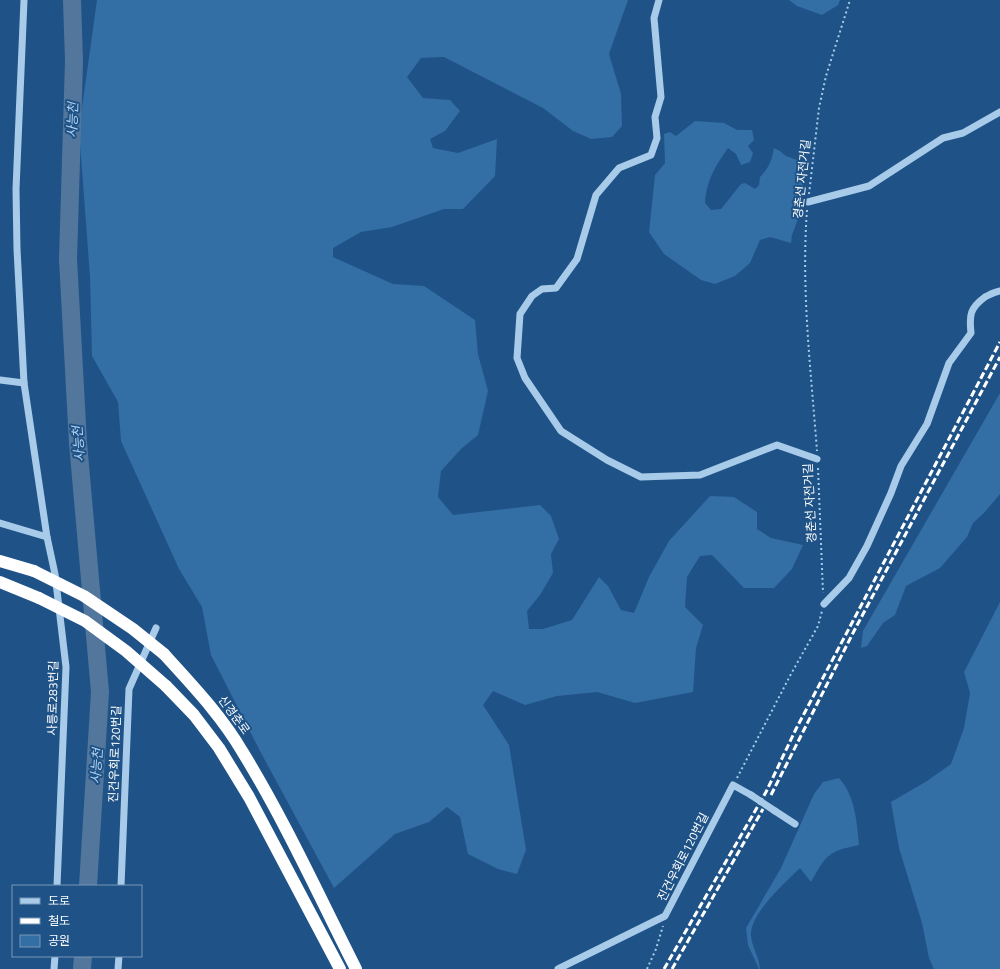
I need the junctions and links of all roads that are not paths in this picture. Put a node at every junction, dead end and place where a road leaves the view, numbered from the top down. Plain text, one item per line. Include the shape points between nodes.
1 (24, 0) edge
2 (659, 0) edge
3 (1000, 112) edge
4 (808, 202) road end
5 (1000, 291) edge
6 (0, 380) edge
7 (24, 384) junction
8 (817, 459) road end
9 (0, 523) edge
10 (47, 538) junction
11 (0, 561) edge
12 (0, 582) edge
13 (824, 604) road end
14 (156, 628) dead end
15 (795, 824) dead end
16 (57, 885) edge
17 (121, 885) edge
18 (55, 957) edge
19 (119, 957) edge
20 (54, 969) edge
21 (118, 969) edge
22 (340, 969) edge
23 (356, 969) edge
24 (558, 969) edge

1 - 7 street, 사릉로283번길 via 16,189
2 - 8 street via 654,18 661,97 655,117 657,138 651,155 619,168 596,195 577,259 556,288 542,288 532,296 520,314 517,358 525,378 561,431 607,460 641,477 700,475 777,444
3 - 4 street via 963,133 943,138 869,186
5 - 13 street via 993,292 974,305 969,319 971,333 949,363 927,424 901,466 867,546 848,578
6 - 7 street
7 - 10 street, 사릉로283번길
9 - 10 street
10 - 16 street, 사릉로283번길 via 55,574 66,667
11 - 23 highway, 신경춘로, bridge via 34,571 84,596 133,629 164,654 208,702 242,750
12 - 22 highway, bridge via 85,621 126,651 194,715 249,796
14 - 17 street, 진건우회로120번길 via 129,689
15 - 24 street, 진건우회로120번길, bridge via 733,785 665,916
18 - 20 street
19 - 21 street

